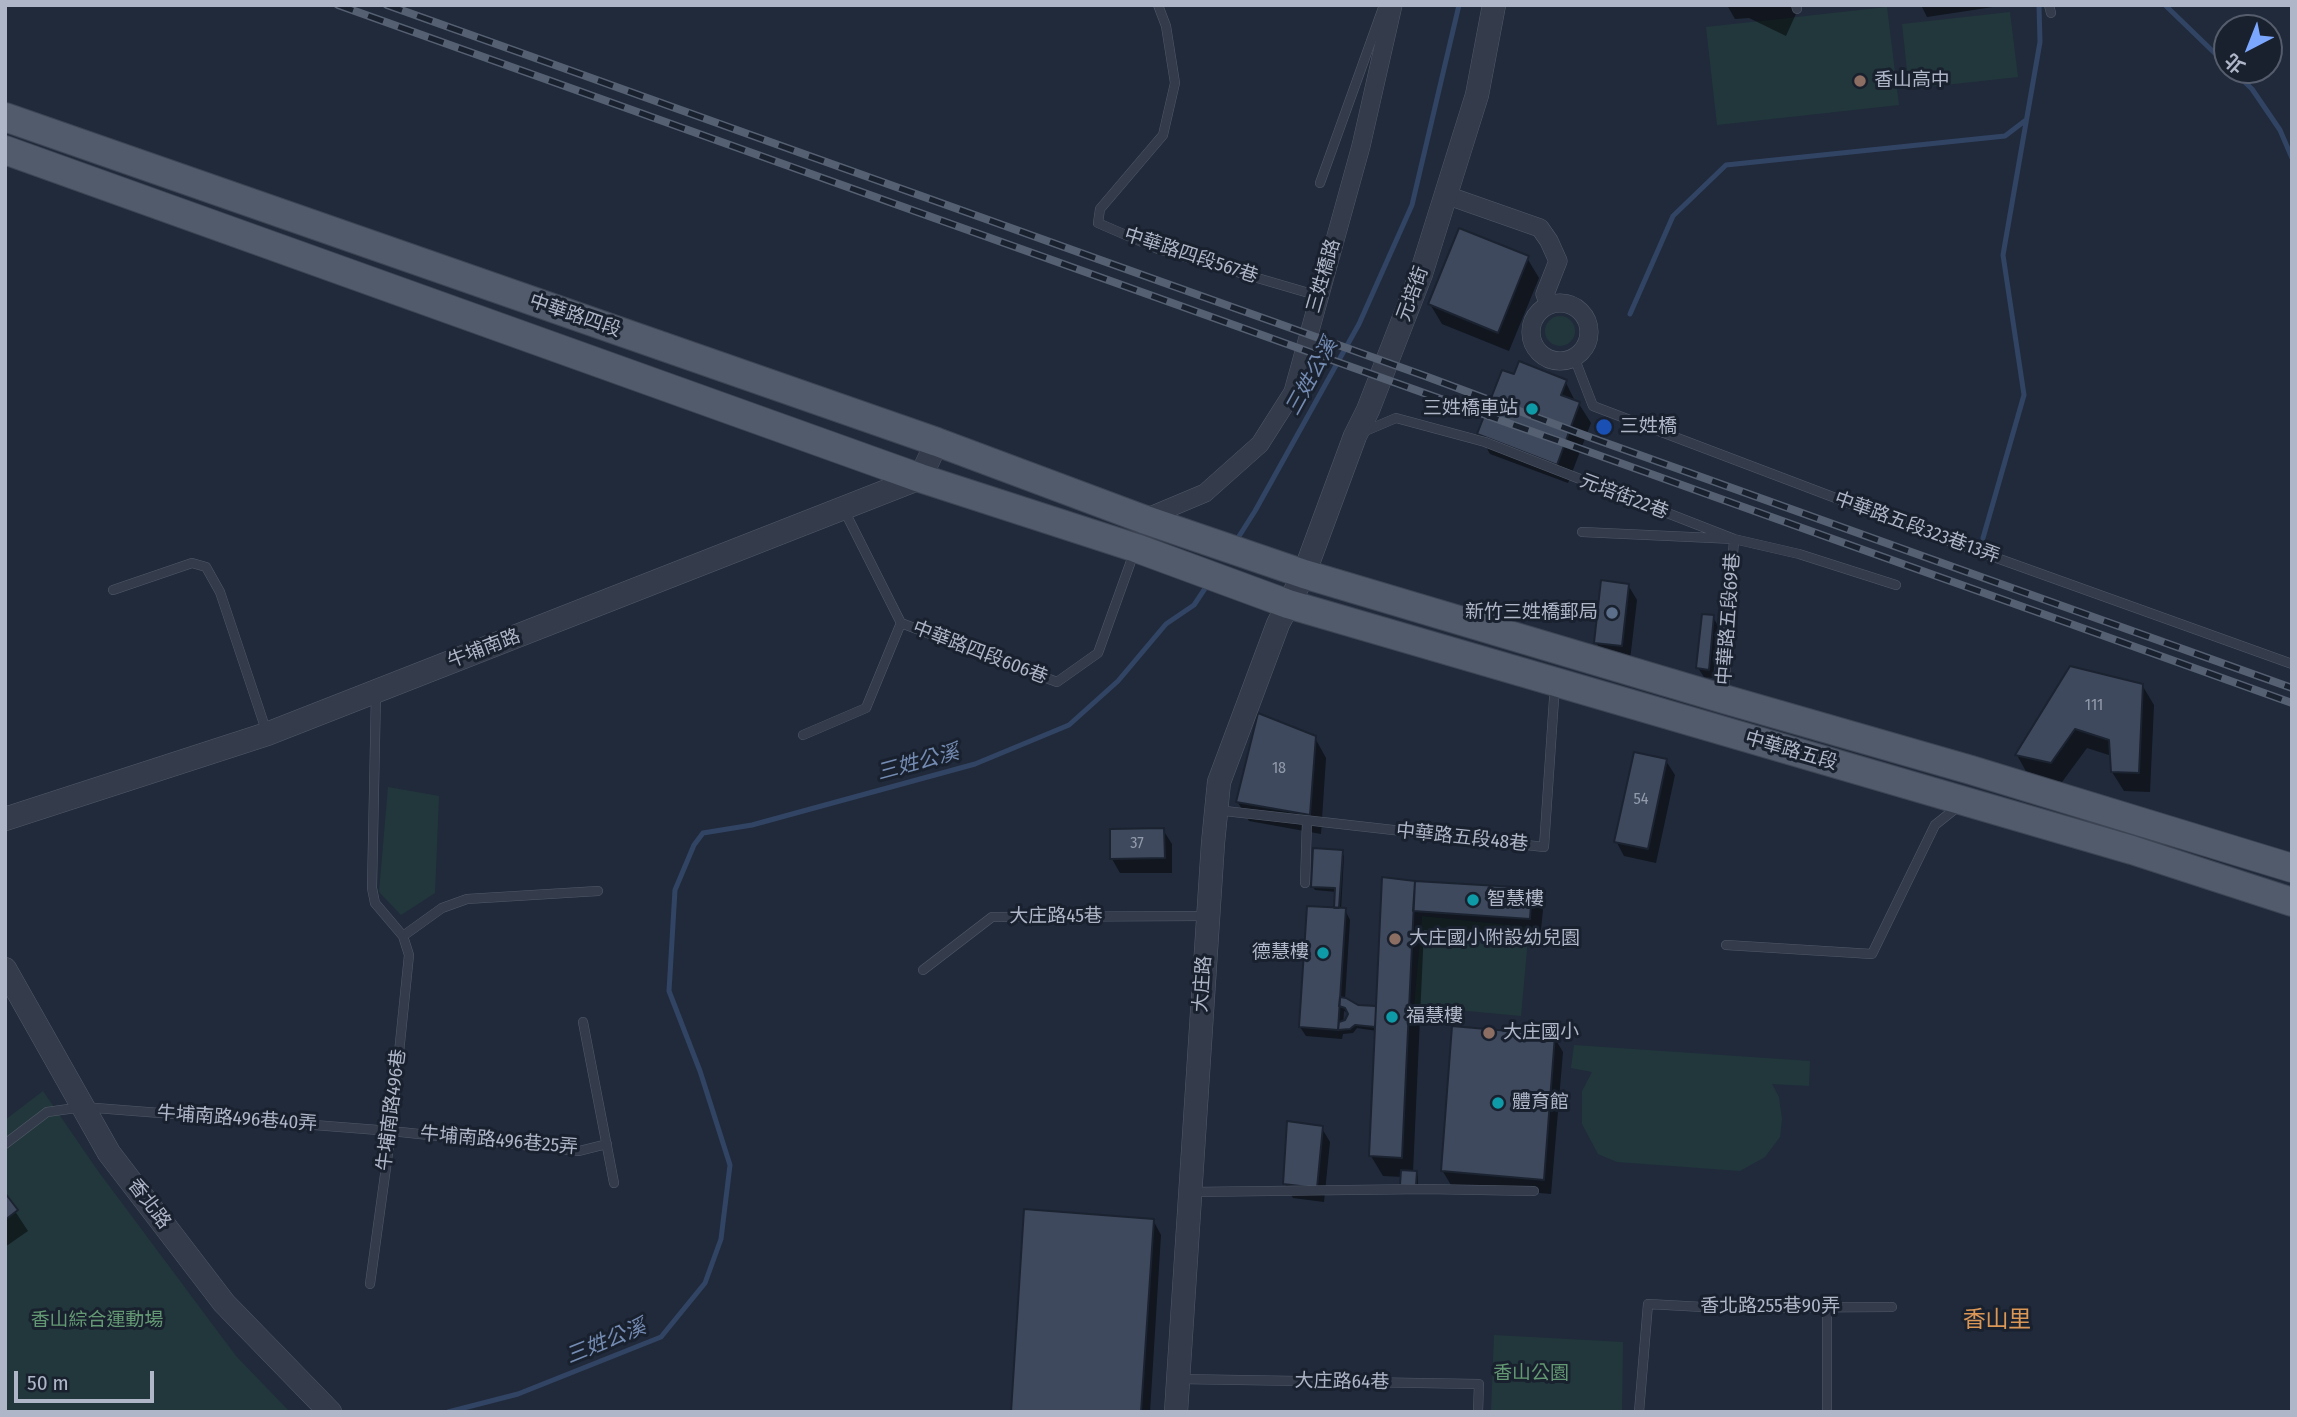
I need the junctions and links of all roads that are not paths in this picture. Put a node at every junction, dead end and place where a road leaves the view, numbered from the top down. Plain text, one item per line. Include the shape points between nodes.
1 (1158, 5) edge
2 (1384, 5) edge
3 (1394, 5) edge
4 (1494, 5) edge
5 (5, 117) edge
6 (5, 150) edge
7 (1320, 183) dead end
8 (1446, 195) junction
9 (1319, 296) junction
10 (1549, 305) junction
11 (1574, 357) junction
12 (1355, 436) junction
13 (937, 442) junction
14 (920, 478) junction
15 (843, 508) junction
16 (1143, 519) junction
17 (1582, 532) dead end
18 (1734, 539) junction
19 (1136, 548) junction
20 (1304, 574) junction
21 (1896, 585) dead end
22 (113, 590) dead end
23 (1288, 604) junction
24 (901, 624) junction
25 (2292, 664) edge
26 (1555, 682) junction
27 (376, 692) junction
28 (1724, 699) junction
29 (267, 734) junction
30 (803, 735) dead end
31 (2009, 798) junction
32 (1964, 802) junction
33 (1216, 810) junction
34 (5, 820) edge
35 (1307, 821) junction
36 (2292, 868) edge
37 (1305, 883) dead end
38 (598, 891) dead end
39 (2292, 902) edge
40 (1208, 916) junction
41 (403, 936) junction
42 (1726, 945) dead end
43 (5, 969) edge
44 (923, 970) dead end
45 (583, 1022) dead end
46 (83, 1107) junction
47 (391, 1130) junction
48 (5, 1144) edge
49 (607, 1144) junction
50 (614, 1183) dead end
51 (1534, 1191) dead end
52 (1190, 1192) junction
53 (370, 1284) dead end
54 (1827, 1307) junction
55 (1892, 1307) dead end
56 (1178, 1379) junction
57 (330, 1412) edge
58 (1175, 1412) edge
59 (1478, 1412) edge
60 (1639, 1412) edge
61 (1827, 1412) edge

1 - 9 lane, 中華路四段567巷 via 1175,83 1163,135 1100,209 1098,223 1158,249
2 - 7 lane
3 - 9 street, 三姓橋路 via 1362,146
4 - 8 street, 元培街 via 1476,95
5 - 13 main road, 中華路四段
6 - 14 main road, 中華路四段
8 - 10 street via 1539,228 1558,261 1545,294
8 - 12 street, 元培街 via 1408,309
9 - 16 street, 三姓橋路 via 1293,392 1260,444 1205,492
10 - 11 street via 1577,308 1588,324 1587,343
10 - 11 street via 1531,326 1534,344 1555,360
11 - 25 lane, 中華路五段323巷13弄 via 1593,406
12 - 18 lane, 元培街22巷 via 1396,418 1409,421 1485,442
12 - 20 street, 元培街
13 - 14 street
13 - 16 main road, 中華路四段
14 - 15 street, 牛埔南路
14 - 19 main road, 中華路四段
15 - 24 lane
15 - 27 street, 牛埔南路
16 - 20 main road
17 - 18 lane
18 - 21 lane, 元培街22巷 via 1800,554
18 - 28 lane, 中華路五段69巷
19 - 23 main road
19 - 24 lane, 中華路四段606巷 via 1098,653 1057,682
20 - 23 street, 大庄路
20 - 28 main road, 中華路五段
22 - 29 lane via 191,563 206,566 220,592
23 - 26 main road, 中華路五段
23 - 33 street, 大庄路 via 1219,782
24 - 30 lane, 中華路四段606巷 via 866,708
26 - 32 main road, 中華路五段
26 - 35 lane, 中華路五段48巷 via 1544,847
27 - 29 street, 牛埔南路
27 - 41 lane via 372,888 376,903
28 - 31 main road, 中華路五段
29 - 34 street, 牛埔南路
31 - 32 main road, 中華路五段
31 - 36 main road, 中華路五段
31 - 39 main road, 中華路五段 via 2132,850
32 - 42 lane via 1936,825 1872,954
33 - 35 lane, 中華路五段48巷
33 - 40 street, 大庄路
35 - 37 lane
38 - 41 lane via 467,899 442,908
40 - 44 lane, 大庄路45巷 via 992,917
40 - 52 street, 大庄路
41 - 47 lane, 牛埔南路496巷 via 409,955
43 - 46 street, 香北路
45 - 49 lane
46 - 47 lane, 牛埔南路496巷40弄
46 - 48 lane, 牛埔南路496巷40弄 via 47,1112
46 - 57 street, 香北路 via 109,1153 225,1303
47 - 49 lane, 牛埔南路496巷25弄 via 579,1151
47 - 53 lane, 牛埔南路496巷
49 - 50 lane
51 - 52 lane
52 - 56 street, 大庄路
54 - 55 lane, 香北路255巷90弄
54 - 60 lane, 香北路255巷90弄 via 1648,1304
54 - 61 lane
56 - 58 street, 大庄路
56 - 59 lane, 大庄路64巷 via 1479,1384

